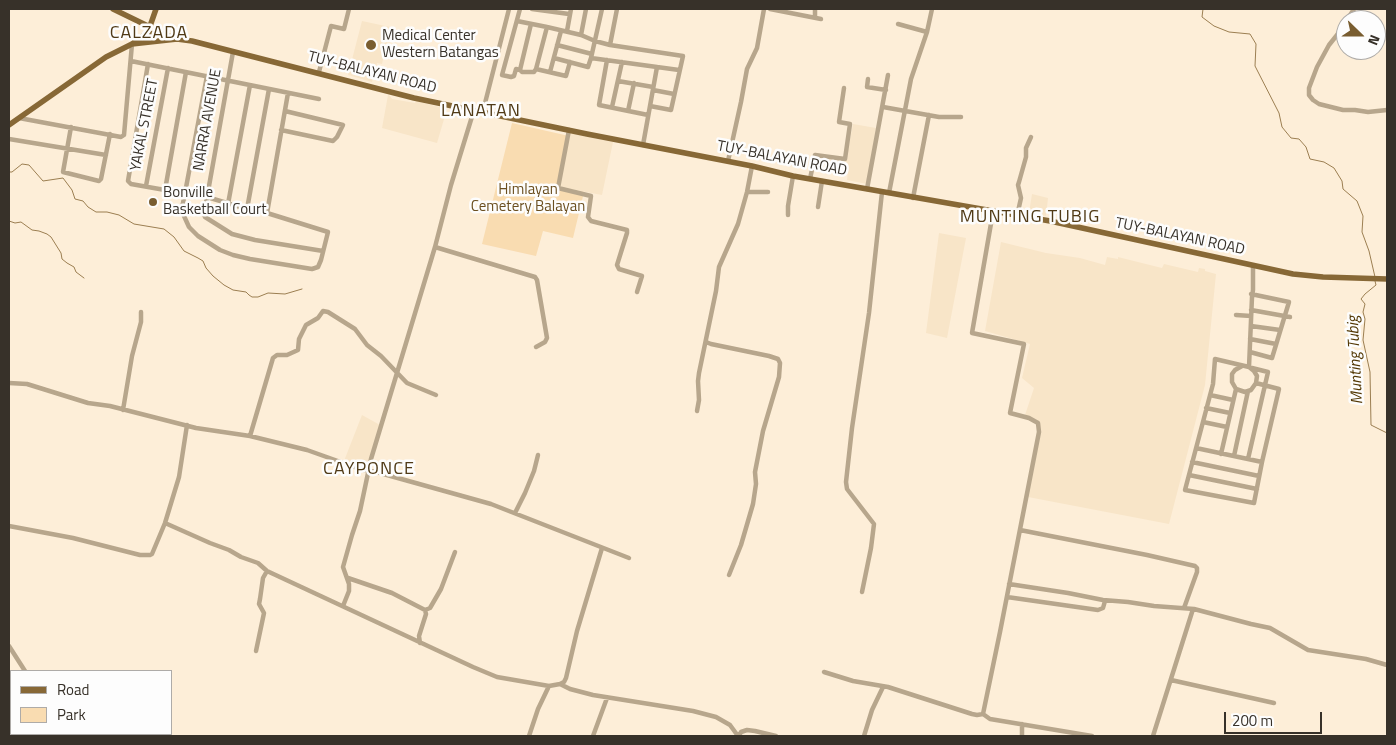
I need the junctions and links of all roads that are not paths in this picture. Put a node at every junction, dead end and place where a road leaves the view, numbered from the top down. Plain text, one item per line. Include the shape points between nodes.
1 (113, 9) edge
2 (156, 9) edge
3 (349, 9) edge
4 (509, 9) edge
5 (520, 9) edge
6 (532, 9) edge
7 (586, 9) edge
8 (602, 9) edge
9 (617, 9) edge
10 (764, 9) edge
11 (770, 9) edge
12 (815, 9) edge
13 (932, 9) edge
14 (570, 11) edge
15 (814, 18) junction
16 (821, 19) dead end
17 (517, 21) junction
18 (531, 24) junction
19 (898, 24) dead end
20 (547, 26) junction
21 (149, 31) junction
22 (560, 31) junction
23 (567, 31) junction
24 (927, 32) junction
25 (581, 35) junction
26 (1336, 37) edge
27 (177, 39) junction
28 (150, 41) junction
29 (595, 41) junction
30 (132, 44) junction
31 (557, 45) junction
32 (610, 45) junction
33 (232, 52) junction
34 (592, 56) junction
35 (554, 58) junction
36 (606, 60) junction
37 (131, 61) junction
38 (570, 62) junction
39 (622, 62) junction
40 (148, 64) junction
41 (657, 67) junction
42 (168, 68) junction
43 (536, 69) junction
44 (520, 70) junction
45 (679, 70) junction
46 (186, 72) junction
47 (318, 72) junction
48 (550, 72) junction
49 (888, 75) dead end
50 (207, 76) junction
51 (868, 79) dead end
52 (228, 80) junction
53 (618, 80) junction
54 (634, 83) junction
55 (250, 85) junction
56 (653, 88) junction
57 (844, 88) dead end
58 (269, 89) junction
59 (886, 90) junction
60 (288, 93) junction
61 (674, 94) junction
62 (319, 99) dead end
63 (650, 106) junction
64 (612, 107) junction
65 (882, 107) junction
66 (474, 110) junction
67 (1387, 110) edge
68 (284, 111) junction
69 (628, 111) junction
70 (483, 112) junction
71 (905, 112) junction
72 (648, 115) junction
73 (929, 115) junction
74 (961, 117) dead end
75 (19, 118) junction
76 (9, 125) edge
77 (71, 127) junction
78 (281, 130) junction
79 (569, 130) junction
80 (110, 134) junction
81 (1031, 137) dead end
82 (9, 139) edge
83 (643, 145) junction
84 (68, 148) junction
85 (106, 155) junction
86 (728, 161) junction
87 (752, 166) junction
88 (793, 176) junction
89 (810, 179) junction
90 (822, 181) junction
91 (146, 186) junction
92 (867, 189) junction
93 (165, 190) junction
94 (747, 192) junction
95 (768, 192) dead end
96 (882, 192) junction
97 (185, 193) junction
98 (889, 193) junction
99 (207, 197) junction
100 (913, 198) junction
101 (228, 204) junction
102 (818, 207) dead end
103 (247, 209) junction
104 (993, 212) junction
105 (267, 213) junction
106 (788, 215) dead end
107 (1017, 216) junction
108 (435, 248) junction
109 (323, 251) junction
110 (1252, 265) junction
111 (1387, 279) edge
112 (637, 292) dead end
113 (1252, 295) junction
114 (1252, 310) junction
115 (141, 312) dead end
116 (1236, 315) dead end
117 (1251, 316) junction
118 (1288, 317) junction
119 (1251, 326) junction
120 (1280, 330) junction
121 (1250, 339) junction
122 (706, 342) junction
123 (1276, 344) junction
124 (536, 347) dead end
125 (1250, 352) junction
126 (1242, 366) junction
127 (1250, 368) junction
128 (397, 373) junction
129 (9, 382) edge
130 (1256, 383) junction
131 (1265, 385) junction
132 (1236, 389) junction
133 (1248, 391) junction
134 (436, 395) dead end
135 (1210, 395) junction
136 (1233, 400) junction
137 (1206, 408) junction
138 (123, 410) junction
139 (696, 410) dead end
140 (1230, 413) junction
141 (1203, 422) junction
142 (187, 425) junction
143 (1227, 427) junction
144 (250, 436) junction
145 (1196, 448) junction
146 (1220, 454) junction
147 (538, 455) dead end
148 (1234, 456) junction
149 (1248, 459) junction
150 (1192, 462) junction
151 (1262, 462) junction
152 (369, 470) junction
153 (1188, 476) junction
154 (1259, 476) junction
155 (1257, 489) junction
156 (1219, 496) junction
157 (1218, 502) dead end
158 (515, 513) junction
159 (165, 524) junction
160 (9, 526) edge
161 (1020, 530) junction
162 (602, 548) junction
163 (455, 552) dead end
164 (629, 558) dead end
165 (267, 571) junction
166 (729, 575) dead end
167 (348, 578) junction
168 (1010, 584) junction
169 (862, 592) dead end
170 (1007, 597) junction
171 (1105, 601) junction
172 (343, 606) junction
173 (1184, 608) junction
174 (1193, 609) junction
175 (425, 610) junction
176 (420, 643) junction
177 (9, 646) edge
178 (256, 651) dead end
179 (1387, 665) edge
180 (24, 670) edge
181 (824, 672) dead end
182 (1170, 680) junction
183 (560, 684) junction
184 (549, 686) junction
185 (883, 687) junction
186 (607, 698) junction
187 (1274, 703) dead end
188 (983, 714) junction
189 (1022, 724) junction
190 (529, 736) edge
191 (593, 736) edge
192 (738, 736) edge
193 (776, 736) edge
194 (864, 736) edge
195 (1022, 736) edge
196 (1092, 736) edge
197 (1152, 736) edge

1 - 21 main road, TUY-BALAYAN ROAD
2 - 21 main road
3 - 47 street via 344,29 331,26
4 - 70 street
5 - 17 street
6 - 14 street
7 - 25 street
8 - 29 street
9 - 32 street
10 - 86 street via 757,48 747,69
11 - 15 street
12 - 15 street
13 - 24 street
14 - 23 street
15 - 16 street
17 - 18 street
17 - 44 street via 502,75 511,77 516,69
18 - 20 street
18 - 44 street
19 - 24 street
20 - 22 street
20 - 43 street
21 - 27 main road, TUY-BALAYAN ROAD
21 - 28 main road
21 - 30 main road
22 - 23 street
22 - 31 street
23 - 25 street
24 - 71 street via 911,79
25 - 29 street
26 - 67 street via 1317,67 1309,95 1319,104 1343,110
27 - 28 main road, TUY-BALAYAN ROAD
27 - 33 main road, TUY-BALAYAN ROAD
28 - 30 main road, TUY-BALAYAN ROAD
29 - 32 street
29 - 34 street
30 - 37 street
30 - 75 main road via 106,57
31 - 34 street
31 - 35 street
32 - 45 street via 682,56
33 - 47 main road, TUY-BALAYAN ROAD
33 - 52 street, NARRA AVENUE
34 - 36 street
34 - 38 street via 588,67
35 - 38 street
35 - 48 street
36 - 39 street
36 - 64 street via 598,104
37 - 40 street
37 - 80 street via 124,136
38 - 48 street via 566,76
39 - 41 street
39 - 53 street
40 - 42 street
40 - 91 street via 128,181
41 - 45 street
41 - 56 street
42 - 46 street
42 - 91 street, YAKAL STREET
43 - 44 street via 534,72
43 - 48 street
45 - 61 street
46 - 50 street
46 - 93 street
47 - 66 main road, TUY-BALAYAN ROAD via 414,98
49 - 59 street
50 - 52 street
50 - 97 street
51 - 59 street via 867,87
52 - 55 street
52 - 99 street, NARRA AVENUE
53 - 54 street
53 - 64 street
54 - 56 street
54 - 69 street
55 - 58 street
55 - 101 street
56 - 61 street
56 - 63 street
57 - 89 street via 839,122 850,124 845,159 815,155
58 - 60 street
58 - 103 street
59 - 65 street
60 - 62 street
60 - 68 street
61 - 63 street via 671,110
63 - 72 street
64 - 69 street
65 - 71 street
65 - 92 street
66 - 70 main road, TUY-BALAYAN ROAD
66 - 108 street
68 - 78 street
68 - 78 street via 343,125 332,142
69 - 72 street
70 - 79 main road, TUY-BALAYAN ROAD
71 - 73 street
71 - 98 street
72 - 83 street
73 - 74 street
73 - 100 street
75 - 76 main road
75 - 77 street
77 - 80 street
77 - 84 street
78 - 105 street
79 - 83 main road, TUY-BALAYAN ROAD
79 - 112 street via 558,188 592,196 588,217 591,221 627,230 617,265 619,269 642,276
80 - 85 street
81 - 107 street via 1019,182 1021,198
82 - 84 street
83 - 86 main road, TUY-BALAYAN ROAD
84 - 85 street
84 - 85 street via 63,172 99,181
86 - 87 main road, TUY-BALAYAN ROAD
87 - 88 main road, TUY-BALAYAN ROAD
87 - 94 street
88 - 89 main road, TUY-BALAYAN ROAD
88 - 106 street
89 - 90 main road, TUY-BALAYAN ROAD
90 - 92 main road, TUY-BALAYAN ROAD
90 - 102 street
91 - 93 street
92 - 96 main road, TUY-BALAYAN ROAD
93 - 97 street
94 - 95 street
94 - 122 street via 738,224 719,266
96 - 98 main road, TUY-BALAYAN ROAD
96 - 169 street via 846,482 847,489 874,524
97 - 99 street
97 - 109 street via 182,208 189,228 220,250 250,259 312,269 318,267
98 - 100 main road, TUY-BALAYAN ROAD
99 - 101 street
99 - 109 street, NARRA AVENUE via 205,218 232,234
100 - 104 main road, TUY-BALAYAN ROAD
101 - 103 street
103 - 105 street
104 - 107 main road, TUY-BALAYAN ROAD
104 - 161 street via 972,333 1024,344 1010,413 1038,423 1039,432
105 - 109 street via 328,232
107 - 110 main road, TUY-BALAYAN ROAD
108 - 124 street via 535,277 547,338
108 - 128 street
110 - 111 main road, TUY-BALAYAN ROAD via 1310,276
110 - 113 street
113 - 114 street
113 - 118 street via 1289,302
114 - 117 street
114 - 118 street
115 - 138 street
116 - 117 street
117 - 119 street
118 - 120 street
119 - 120 street
119 - 121 street
120 - 123 street
121 - 123 street
121 - 125 street
122 - 139 street
122 - 166 street via 769,356 780,363 755,472 753,504
123 - 125 street via 1272,358
125 - 127 street
126 - 127 street
126 - 132 street via 1231,378
126 - 135 street via 1215,359
127 - 130 street via 1256,373
127 - 131 street via 1268,372
128 - 134 street via 407,383
128 - 144 street via 366,345 355,329 323,312 306,325 298,350 273,358
128 - 152 street
129 - 138 street via 38,386
130 - 131 street
130 - 133 street
131 - 149 street
131 - 151 street via 1280,389
132 - 133 street
132 - 136 street
133 - 148 street
135 - 136 street
135 - 137 street
136 - 140 street
137 - 140 street
137 - 141 street
138 - 142 street
140 - 143 street
141 - 143 street
141 - 145 street
142 - 144 street
142 - 159 street via 181,470
143 - 146 street
144 - 152 street
145 - 146 street
145 - 150 street
146 - 148 street
147 - 158 street via 526,493
148 - 149 street
149 - 151 street
150 - 153 street
150 - 154 street
151 - 154 street
152 - 158 street
152 - 167 street via 343,567
153 - 155 street
153 - 156 street via 1185,490
154 - 155 street
155 - 156 street via 1254,503
156 - 157 street
158 - 162 street
159 - 160 street via 152,554 146,556
159 - 165 street via 258,563
161 - 168 street
161 - 173 street via 1194,566 1197,572
162 - 164 street
162 - 183 street via 566,678
163 - 175 street via 441,589 430,608
165 - 172 street
165 - 178 street via 260,599 264,614
167 - 172 street via 349,591
167 - 175 street via 392,593
168 - 170 street
168 - 171 street
170 - 171 street via 1098,610 1103,608
170 - 188 street
171 - 173 street
172 - 176 street
173 - 174 street
174 - 179 street via 1270,628 1308,650
174 - 182 street
175 - 176 street
176 - 184 street via 496,677
177 - 180 street
181 - 185 street
182 - 187 street
182 - 197 street
183 - 184 street
183 - 186 street
184 - 190 street
185 - 188 street via 972,714
185 - 194 street
186 - 191 street
186 - 192 street via 716,717 730,725
188 - 189 street
189 - 195 street
189 - 196 street
192 - 193 street via 748,730

